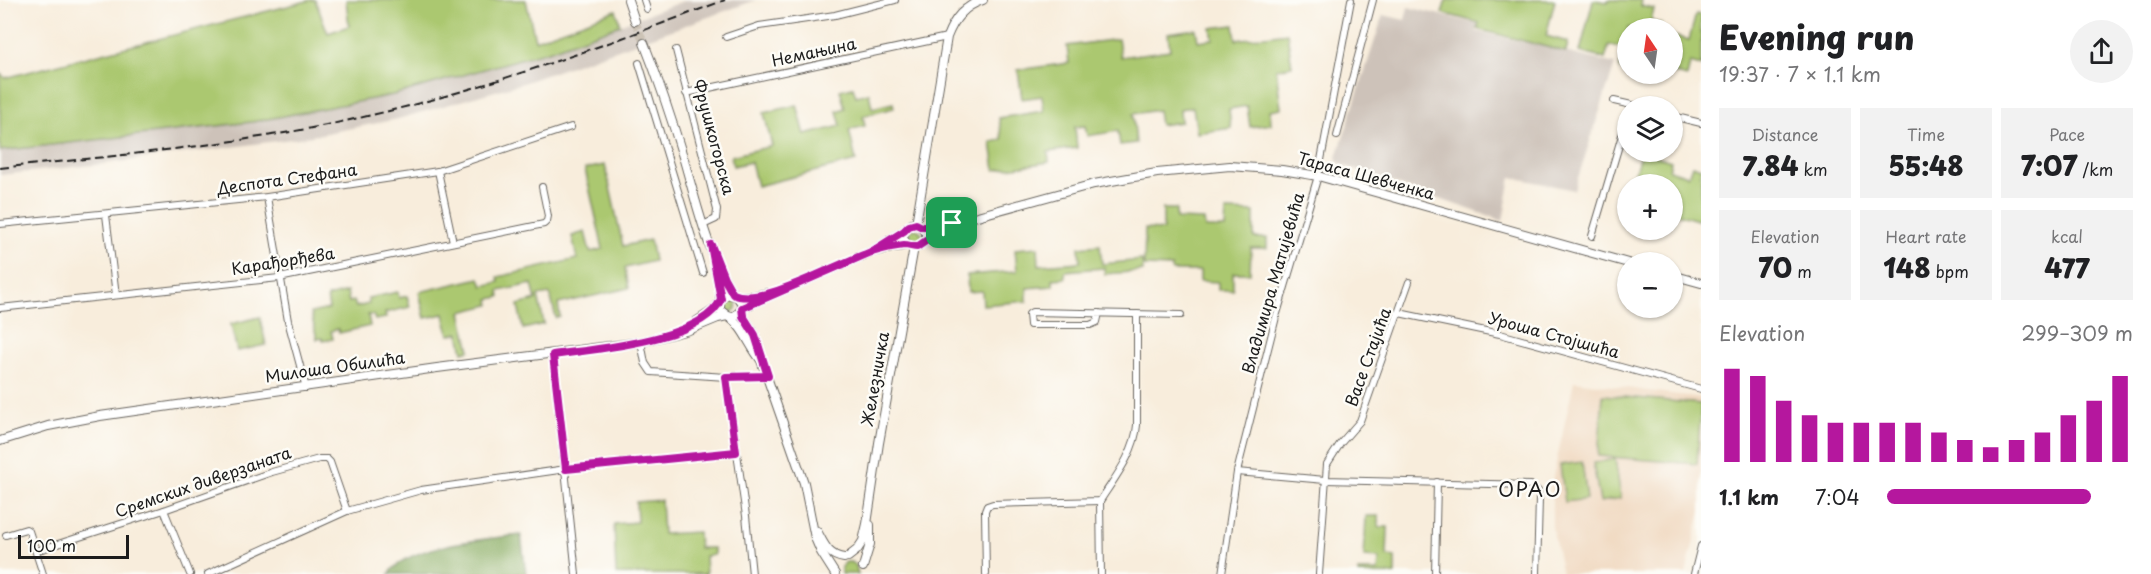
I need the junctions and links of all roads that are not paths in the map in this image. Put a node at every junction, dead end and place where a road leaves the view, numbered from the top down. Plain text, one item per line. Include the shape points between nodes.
1 (628, 0) edge
2 (644, 0) edge
3 (895, 0) edge
4 (983, 0) edge
5 (1351, 0) edge
6 (1372, 0) edge
7 (647, 9) dead end
8 (635, 21) tunnel mouth
9 (726, 37) dead end
10 (947, 37) junction
11 (644, 43) tunnel mouth
12 (676, 50) dead end
13 (639, 63) dead end
14 (686, 93) junction
15 (1614, 101) dead end
16 (1617, 102) edge
17 (1683, 119) edge
18 (1701, 123) edge
19 (572, 127) dead end
20 (1337, 136) dead end
21 (1617, 152) edge
22 (684, 161) junction
23 (669, 165) junction
24 (438, 171) junction
25 (1318, 176) junction
26 (542, 187) dead end
27 (267, 197) junction
28 (106, 214) junction
29 (952, 223) junction
30 (0, 224) edge
31 (703, 225) junction
32 (919, 225) junction
33 (904, 231) junction
34 (1592, 236) dead end
35 (926, 240) junction
36 (453, 242) junction
37 (711, 245) junction
38 (910, 246) junction
39 (871, 252) junction
40 (1617, 260) edge
41 (702, 273) dead end
42 (279, 278) junction
43 (1683, 278) edge
44 (1409, 282) dead end
45 (1701, 283) edge
46 (777, 291) junction
47 (735, 295) junction
48 (116, 296) junction
49 (720, 301) junction
50 (0, 308) edge
51 (741, 309) junction
52 (1099, 313) junction
53 (1399, 313) junction
54 (1137, 314) junction
55 (1181, 315) dead end
56 (728, 316) junction
57 (675, 333) junction
58 (641, 342) junction
59 (553, 355) junction
60 (761, 360) junction
61 (768, 376) junction
62 (726, 377) junction
63 (306, 388) junction
64 (1701, 389) edge
65 (0, 441) edge
66 (736, 452) junction
67 (566, 469) junction
68 (1237, 472) junction
69 (1325, 480) junction
70 (1437, 482) junction
71 (1100, 501) junction
72 (164, 510) junction
73 (347, 510) junction
74 (869, 516) junction
75 (812, 520) junction
76 (6, 535) dead end
77 (1701, 546) edge
78 (36, 551) junction
79 (846, 558) junction
80 (863, 570) edge
81 (43, 574) edge
82 (190, 574) edge
83 (208, 574) edge
84 (576, 574) edge
85 (752, 574) edge
86 (835, 574) edge
87 (986, 574) edge
88 (1101, 574) edge
89 (1222, 574) edge
90 (1319, 574) edge
91 (1435, 574) edge
92 (1537, 574) edge
93 (1694, 574) edge

1 - 8 street
2 - 7 street
3 - 9 street via 835,15 759,26
4 - 10 street via 958,16
5 - 25 street, Владимира Матијевића
6 - 20 street
10 - 14 street, Немањина
10 - 32 street
11 - 22 street, Фрушкогорска
12 - 14 street, Фрушкогорска
13 - 23 street
14 - 31 street, Фрушкогорска via 717,210 716,219
15 - 16 street
17 - 18 street
19 - 24 street, Деспота Стефана
21 - 34 street
22 - 23 street
22 - 31 street, Фрушкогорска
23 - 41 street
24 - 27 street, Деспота Стефана
24 - 36 street
25 - 29 street, Тараса Шевченка via 1230,166 1157,173 1094,184
25 - 40 street, Тараса Шевченка
25 - 68 street, Владимира Матијевића via 1276,317
26 - 36 street, Карађорђева via 548,216 544,224
27 - 28 street, Деспота Стефана
27 - 42 street
28 - 30 street, Деспота Стефана
28 - 48 street
29 - 32 street, Тараса Шевченка
29 - 35 street, Тараса Шевченка
31 - 37 street, Фрушкогорска
32 - 33 street
32 - 35 street
33 - 38 street via 903,238
33 - 39 street
35 - 38 street via 921,246
36 - 42 street, Карађорђева
37 - 47 street, Фрушкогорска
37 - 49 street, Фрушкогорска
38 - 39 street
38 - 74 street, Железничка
39 - 46 street
42 - 48 street, Карађорђева
42 - 63 street
43 - 45 street
44 - 53 street, Васе Стајића
46 - 47 street
46 - 51 street
47 - 49 street via 726,294
47 - 51 street via 741,301
48 - 50 street, Карађорђева
49 - 56 street via 721,312
49 - 57 street, Милоша Обилића via 705,316
51 - 56 street via 735,316
51 - 60 street via 755,335
52 - 52 street via 1032,312 1028,320 1030,325 1090,325 1097,322
52 - 54 street
53 - 64 street, Уроша Стојшића via 1500,334
53 - 69 street, Васе Стајића via 1360,421 1331,457
54 - 55 street
54 - 71 street via 1136,437
56 - 57 street, Милоша Обилића
56 - 60 street via 736,321
57 - 58 street, Милоша Обилића
58 - 59 street, Милоша Обилића
58 - 62 street via 651,372
59 - 63 street, Милоша Обилића
59 - 67 street
60 - 61 street
61 - 62 street
61 - 75 street via 804,483
62 - 66 street
63 - 65 street, Милоша Обилића via 100,416
66 - 67 street
66 - 85 street
67 - 73 street via 422,490
67 - 84 street
68 - 69 street
68 - 89 street, Владимира Матијевића
69 - 70 street
69 - 90 street, Васе Стајића
70 - 91 street
70 - 92 street via 1536,488
71 - 87 street via 987,506
71 - 88 street
72 - 73 street, Сремских диверзаната via 272,472 324,459 332,466
72 - 78 street, Сремских диверзаната
72 - 82 street
73 - 83 street
74 - 79 street, Железничка via 863,541
74 - 80 street, Железничка via 870,544
75 - 79 street via 827,549
75 - 86 street via 817,545
76 - 78 street via 26,529
77 - 93 street
78 - 81 street
79 - 80 street via 858,560
79 - 86 street, Железничка via 838,563

